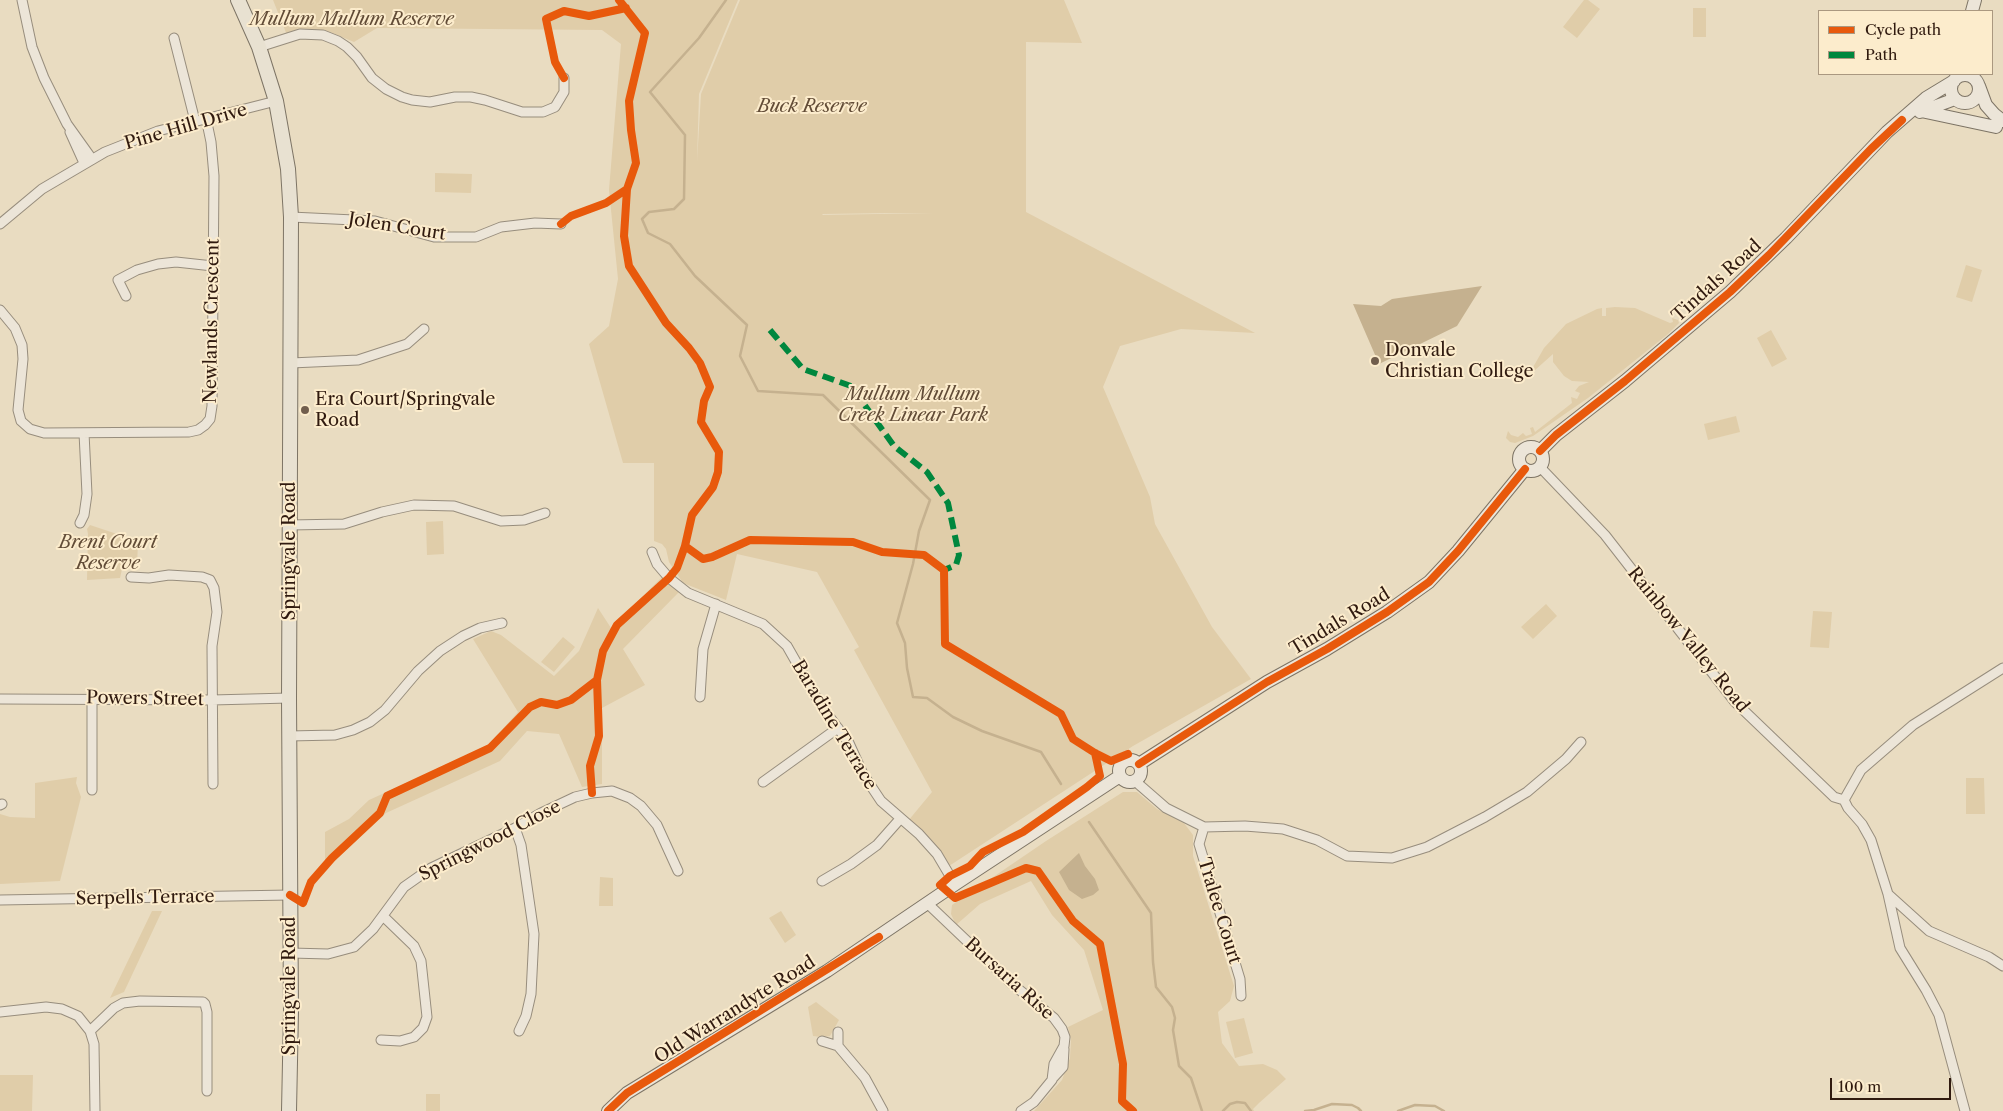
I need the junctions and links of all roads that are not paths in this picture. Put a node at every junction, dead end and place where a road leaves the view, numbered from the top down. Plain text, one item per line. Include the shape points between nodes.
1 (22, 0) edge
2 (238, 0) edge
3 (174, 38) dead end
4 (259, 47) junction
5 (564, 78) dead end
6 (1954, 78) edge
7 (1977, 81) edge
8 (1956, 99) junction
9 (276, 101) junction
10 (1921, 111) junction
11 (206, 118) junction
12 (1902, 120) junction
13 (195, 121) junction
14 (2001, 126) edge
15 (88, 161) junction
16 (291, 216) junction
17 (0, 224) edge
18 (560, 224) dead end
19 (213, 266) junction
20 (126, 296) dead end
21 (0, 310) edge
22 (424, 329) dead end
23 (291, 363) junction
24 (84, 432) junction
25 (1540, 451) junction
26 (1540, 467) junction
27 (1525, 469) junction
28 (545, 513) dead end
29 (80, 523) dead end
30 (290, 525) junction
31 (652, 552) dead end
32 (132, 577) dead end
33 (716, 604) junction
34 (502, 623) dead end
35 (2003, 668) edge
36 (700, 697) dead end
37 (289, 698) junction
38 (0, 699) edge
39 (92, 699) junction
40 (212, 700) junction
41 (838, 728) junction
42 (289, 736) junction
43 (1581, 742) dead end
44 (1139, 764) junction
45 (1120, 776) junction
46 (1134, 781) junction
47 (763, 782) dead end
48 (213, 784) dead end
49 (92, 790) dead end
50 (1844, 800) junction
51 (900, 819) junction
52 (1204, 827) junction
53 (515, 828) junction
54 (678, 871) dead end
55 (822, 881) dead end
56 (957, 883) junction
57 (1888, 894) junction
58 (290, 895) junction
59 (0, 900) edge
60 (927, 904) junction
61 (383, 916) junction
62 (291, 953) junction
63 (2003, 966) edge
64 (1241, 996) dead end
65 (0, 1012) edge
66 (90, 1030) junction
67 (519, 1031) dead end
68 (838, 1032) dead end
69 (381, 1040) dead end
70 (822, 1041) dead end
71 (838, 1046) junction
72 (207, 1090) dead end
73 (95, 1111) edge
74 (289, 1111) edge
75 (608, 1111) edge
76 (883, 1111) edge
77 (1021, 1111) edge
78 (1965, 1111) edge

1 - 15 street via 35,54 52,95
2 - 4 main road, Springvale Road
3 - 13 street
4 - 5 street via 300,34 323,36 347,47 372,78 386,90 402,97 430,102 471,98 522,112 543,112 555,107 564,92
4 - 9 main road, Springvale Road
6 - 7 main road via 1968,75
6 - 8 main road via 1951,89
6 - 12 main road, Tindals Road
7 - 8 main road via 1978,95 1971,101
7 - 14 main road via 1986,105
8 - 10 main road, Tindals Road
8 - 14 main road via 1980,118
9 - 11 street, Pine Hill Drive
9 - 16 main road, Springvale Road via 288,169
10 - 12 main road, Tindals Road
10 - 14 main road
11 - 13 street, Pine Hill Drive
11 - 19 street, Newlands Crescent via 214,165
12 - 25 main road, Tindals Road via 1730,292
13 - 15 street, Pine Hill Drive via 136,139
15 - 17 street, Pine Hill Drive via 42,189
16 - 18 street, Jolen Court via 374,221 434,237 476,237 501,227
16 - 23 main road, Springvale Road
19 - 20 street via 176,262 137,270 118,280
19 - 24 street, Newlands Crescent via 212,406 207,423 189,432
21 - 24 street, Newlands Crescent via 11,322 22,345 18,410 23,423 38,432
22 - 23 street via 407,344 364,359
23 - 30 main road, Springvale Road
24 - 29 street via 86,494
25 - 26 main road via 1543,458
25 - 27 main road via 1529,448 1522,451 1520,463
26 - 27 main road via 1532,471
26 - 50 street, Rainbow Valley Road via 1605,535 1735,702 1834,798
27 - 44 main road, Tindals Road via 1458,552 1423,586 1364,626 1267,682
28 - 30 street via 524,520 501,521 454,506 414,506 344,524
30 - 37 main road, Springvale Road
31 - 33 street, Baradine Terrace via 668,578 688,592
32 - 40 street via 169,575 210,580 217,612 212,646
33 - 36 street via 703,649
33 - 41 street, Baradine Terrace via 763,624 787,646 820,704
34 - 42 street via 480,628 440,652 370,722 335,735
35 - 50 street via 1914,725 1861,770
37 - 40 street, Powers Street
37 - 42 main road, Springvale Road
38 - 39 street, Powers Street
39 - 40 street, Powers Street
39 - 49 street
40 - 48 street
41 - 47 street
41 - 51 street, Baradine Terrace via 881,801
42 - 58 main road, Springvale Road
43 - 52 street via 1527,792 1427,847 1392,858 1347,856 1317,840 1283,829
44 - 45 main road via 1133,760 1123,761 1118,770
44 - 46 main road via 1141,773
45 - 46 main road via 1125,781
45 - 56 main road, Old Warrandyte Road
46 - 52 street via 1166,808
50 - 57 street, Rainbow Valley Road via 1870,840
51 - 55 street via 877,845
51 - 56 street, Baradine Terrace via 937,854
52 - 64 street, Tralee Court via 1199,844 1240,979
53 - 54 street, Springwood Close via 575,798 612,792 641,806 657,825
53 - 61 street, Springwood Close via 431,868 404,886
53 - 67 street via 521,845 534,934 531,994
56 - 60 main road, Old Warrandyte Road
57 - 63 street, Rainbow Valley Road via 1929,931
57 - 78 street via 1900,948 1939,1015
58 - 59 street, Serpells Terrace
58 - 62 main road, Springvale Road
60 - 75 main road, Old Warrandyte Road via 827,971 628,1094
60 - 77 street, Bursaria Rise via 1011,983 1054,1018 1062,1029 1064,1046 1054,1064 1052,1080 1034,1102
61 - 62 street, Springwood Close via 364,940 354,947 328,954
61 - 69 street via 414,946 421,961 427,1016 424,1028 414,1037 400,1041
62 - 74 main road, Springvale Road
65 - 66 street via 46,1007 62,1009 78,1016
66 - 72 street via 123,1003 203,1002 207,1012
66 - 73 street via 94,1044
68 - 71 street
70 - 71 street
71 - 76 street via 865,1078

